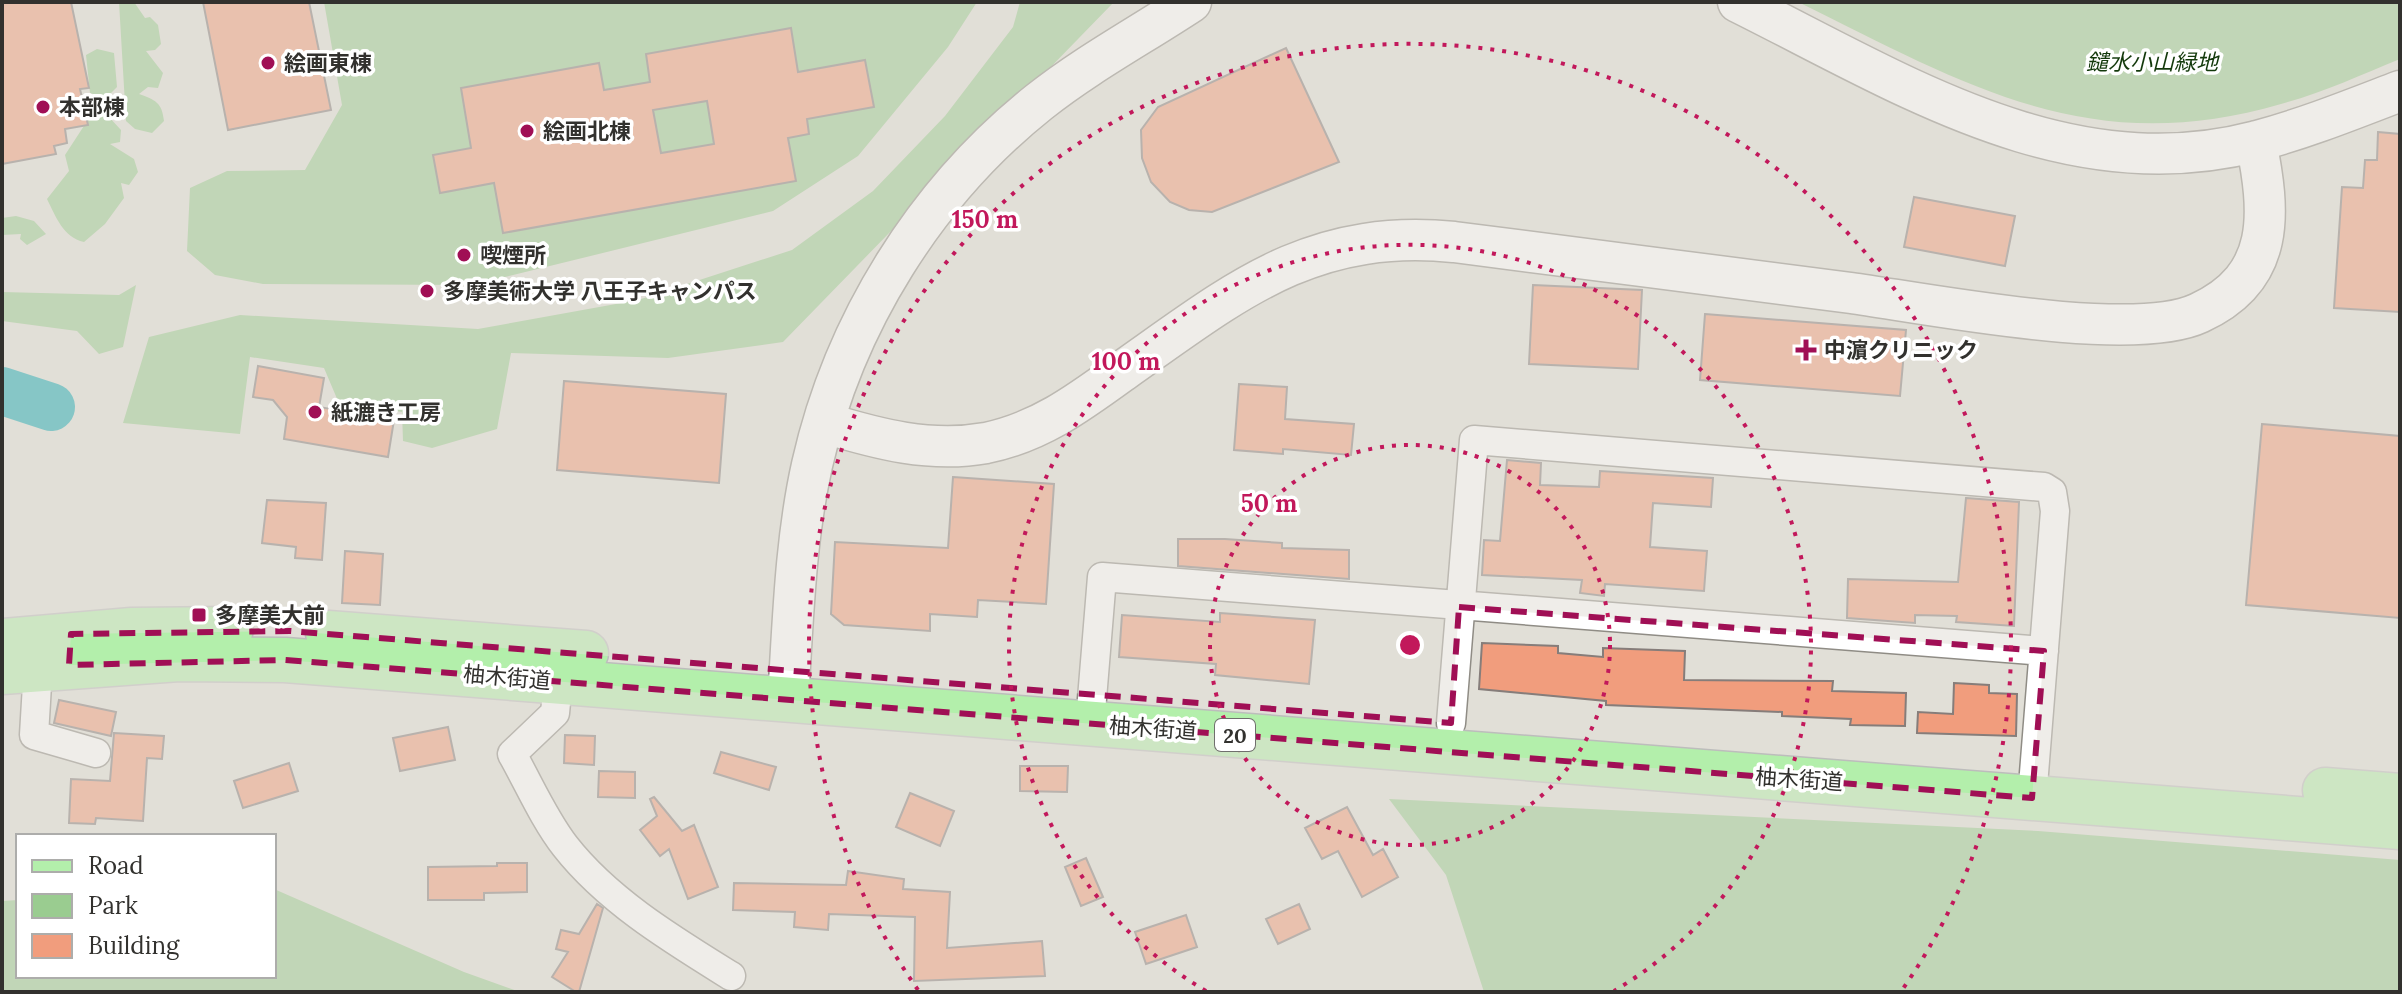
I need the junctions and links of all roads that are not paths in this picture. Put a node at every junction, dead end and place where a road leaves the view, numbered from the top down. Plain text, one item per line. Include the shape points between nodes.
1 (1191, 2) edge
2 (1738, 2) edge
3 (2400, 91) edge
4 (2256, 141) junction
5 (825, 423) junction
6 (1459, 607) junction
7 (2, 642) edge
8 (2044, 651) junction
9 (45, 660) edge
10 (558, 682) junction
11 (789, 685) junction
12 (1091, 709) junction
13 (1451, 723) junction
14 (96, 753) dead end
15 (2033, 782) junction
16 (2400, 796) edge
17 (2400, 827) edge
18 (731, 976) dead end

1 - 5 street via 1041,101 949,190 878,293 846,360
2 - 4 street via 1928,97 2032,138 2156,153
3 - 4 street
4 - 5 street via 2267,212 2259,253 2245,277 2215,304 2166,323 2043,318 1454,242 1379,240 1322,251 1258,279 1068,411 1026,432 983,443 927,446
5 - 11 street via 805,506
6 - 8 street
6 - 8 street via 1474,440 2044,487 2052,492 2055,511
6 - 12 street via 1102,577
6 - 13 street
7 - 9 main road, 柚木街道 / 20
8 - 15 street
9 - 10 main road, 柚木街道 / 20 via 285,660
9 - 11 main road, 柚木街道 / 20 via 162,629 261,629
9 - 14 street via 34,735
10 - 11 main road, 柚木街道 / 20
10 - 18 street via 555,713 512,754 565,846 669,938
11 - 12 main road, 柚木街道 / 20
12 - 13 main road, 柚木街道 / 20
12 - 15 main road, 柚木街道 / 20
13 - 15 main road, 柚木街道 / 20
15 - 16 main road, 柚木街道 / 20
15 - 17 main road, 柚木街道 / 20

